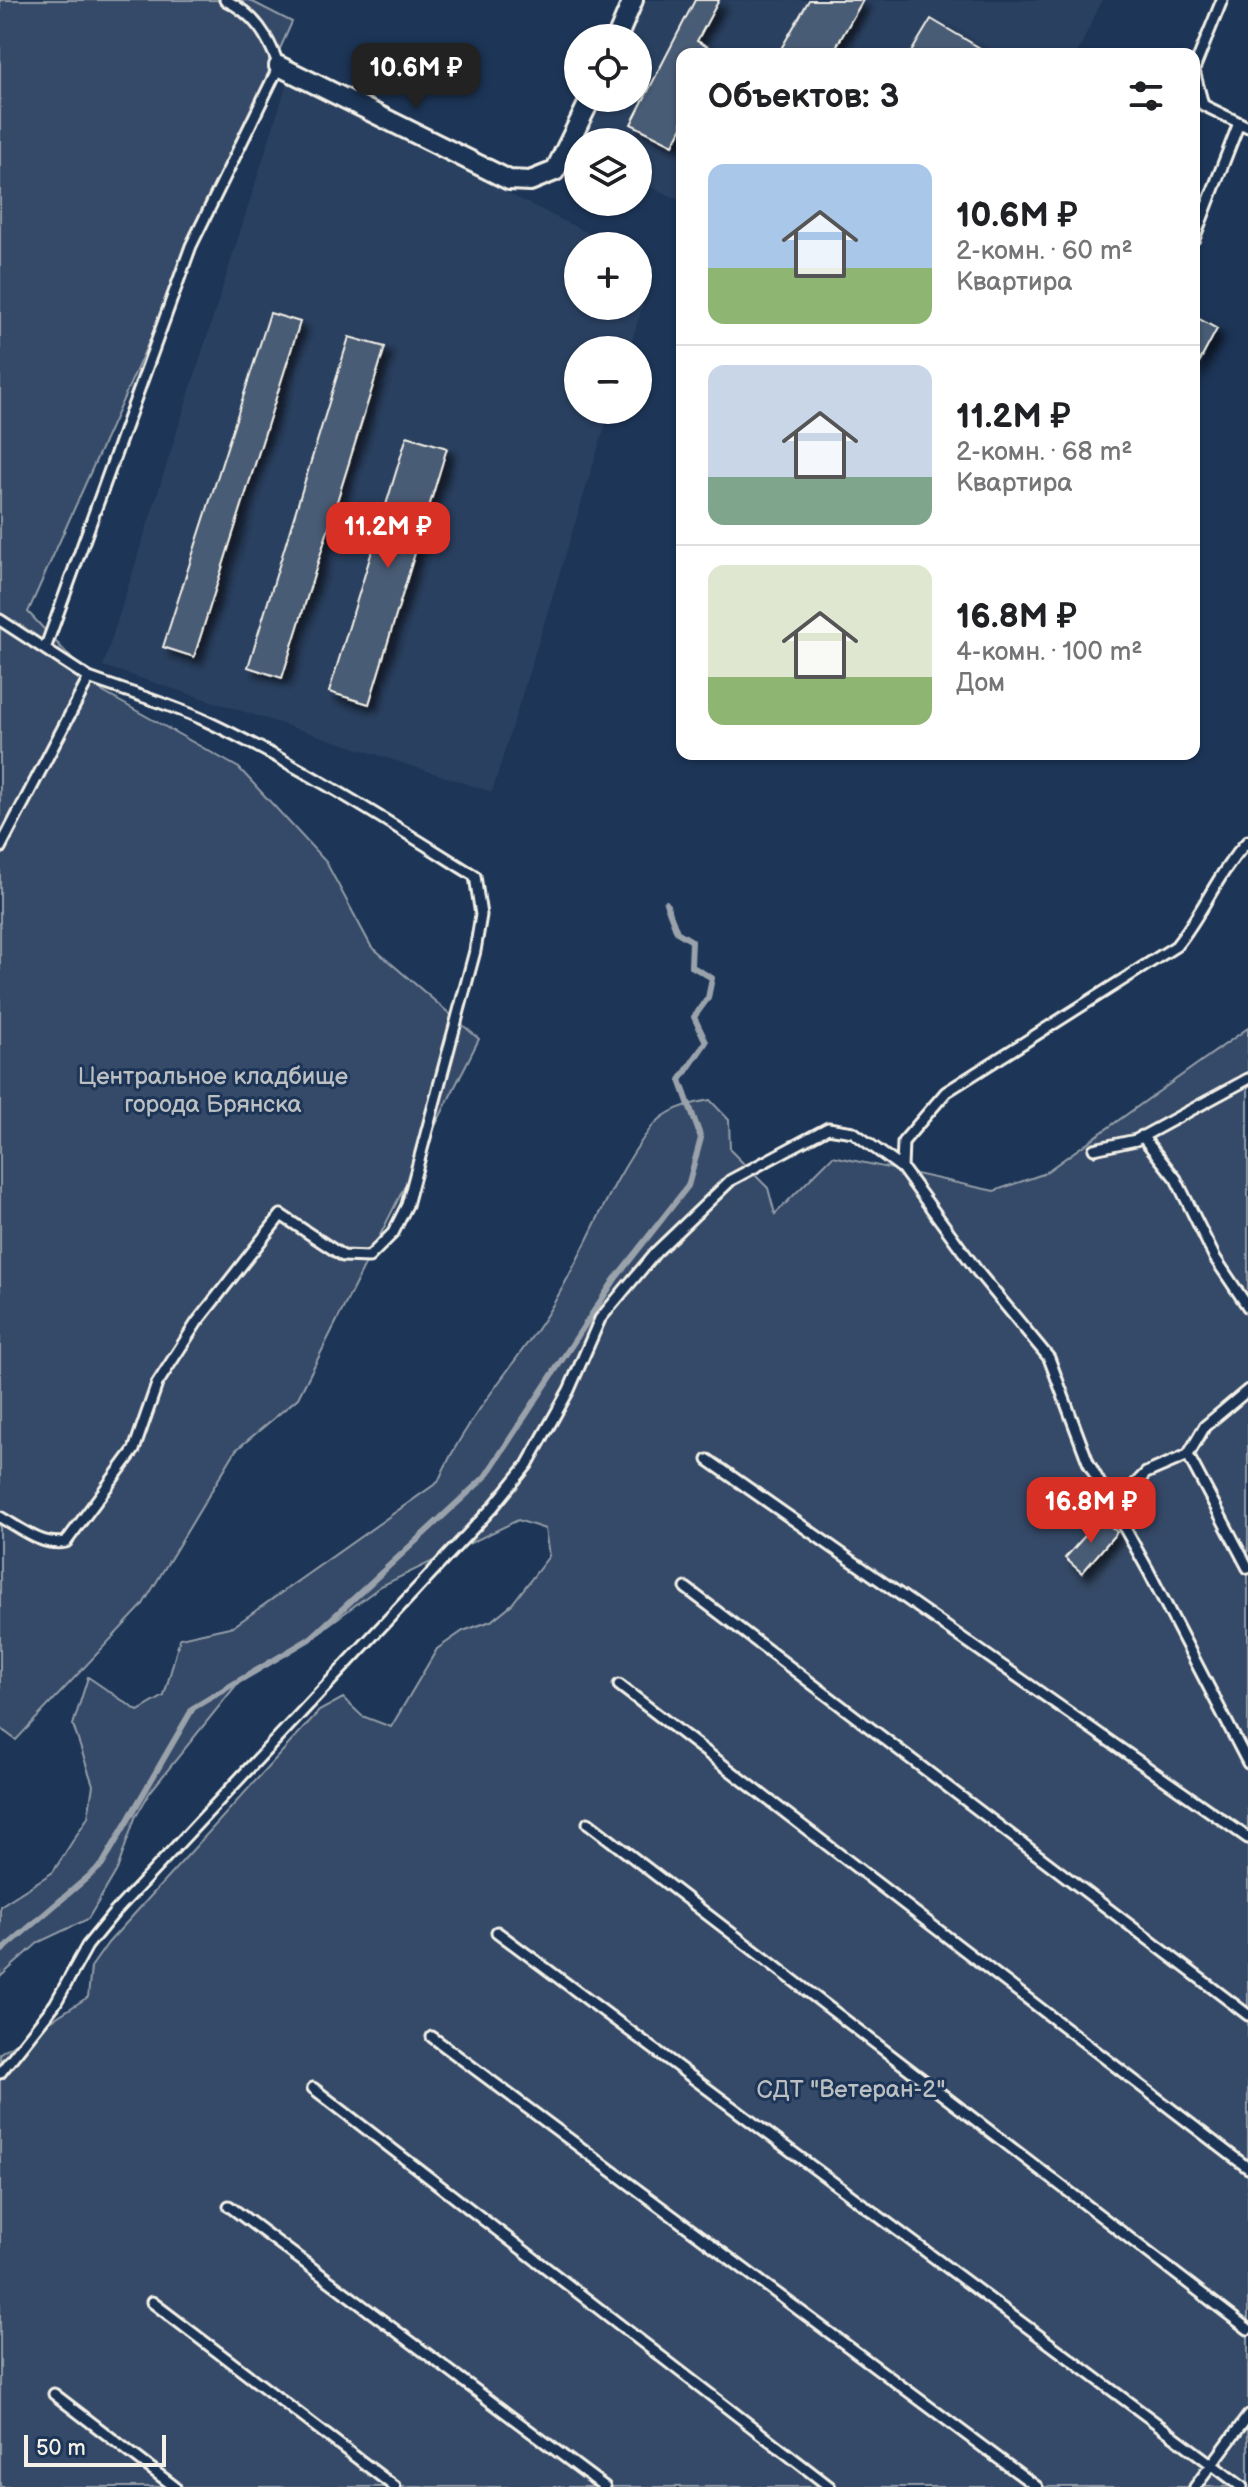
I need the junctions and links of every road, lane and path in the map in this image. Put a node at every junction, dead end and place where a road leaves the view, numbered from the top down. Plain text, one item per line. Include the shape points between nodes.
1 (225, 0) edge
2 (633, 0) edge
3 (1222, 0) edge
4 (623, 24) edge
5 (1200, 55) edge
6 (279, 66) junction
7 (1200, 93) edge
8 (584, 112) edge
9 (1244, 125) edge
10 (1200, 225) edge
11 (0, 620) edge
12 (45, 649) junction
13 (89, 678) junction
14 (1248, 841) edge
15 (0, 848) edge
16 (1248, 1079) edge
17 (1142, 1136) junction
18 (1094, 1149) dead end
19 (902, 1168) junction
20 (1248, 1307) edge
21 (1248, 1390) edge
22 (1188, 1455) junction
23 (708, 1460) dead end
24 (1113, 1507) junction
25 (0, 1517) edge
26 (1248, 1568) edge
27 (686, 1588) dead end
28 (619, 1685) dead end
29 (1248, 1763) edge
30 (588, 1823) dead end
31 (1248, 1838) edge
32 (497, 1932) dead end
33 (1248, 2015) edge
34 (432, 2037) dead end
35 (0, 2073) edge
36 (313, 2088) dead end
37 (1248, 2168) edge
38 (229, 2206) dead end
39 (152, 2302) dead end
40 (1248, 2329) edge
41 (54, 2394) dead end
42 (1248, 2416) edge
43 (1211, 2465) junction
44 (175, 2487) edge
45 (395, 2487) edge
46 (605, 2487) edge
47 (830, 2487) edge
48 (1037, 2487) edge
49 (1195, 2487) edge
50 (1242, 2487) edge

1 - 6 lane via 266,33
2 - 4 street
3 - 5 lane
6 - 8 street via 509,180 530,181 555,171
6 - 12 lane via 191,246
7 - 9 lane via 1203,105
9 - 10 lane
11 - 12 lane
12 - 13 lane
13 - 15 lane
13 - 25 lane via 202,719 434,851 475,876 481,915 407,1205 393,1233 369,1257 343,1256 281,1215 197,1322 157,1384 134,1450 66,1542 37,1538
14 - 19 lane via 1176,946 946,1092 903,1142
16 - 17 lane
17 - 18 lane
17 - 20 lane via 1176,1179 1215,1258
19 - 24 lane via 1049,1358 1088,1462
19 - 35 lane via 853,1132 828,1128 731,1180 656,1252 600,1319 569,1390 519,1475 410,1600 114,1913 87,1946 55,2004
21 - 22 lane via 1205,1426
22 - 24 lane via 1146,1473
22 - 26 lane
23 - 31 lane
24 - 29 lane
27 - 33 lane
28 - 37 lane
30 - 40 lane
32 - 43 lane
34 - 48 lane
36 - 47 lane
38 - 46 lane
39 - 45 lane
41 - 44 lane
42 - 43 lane
43 - 49 lane
43 - 50 lane

